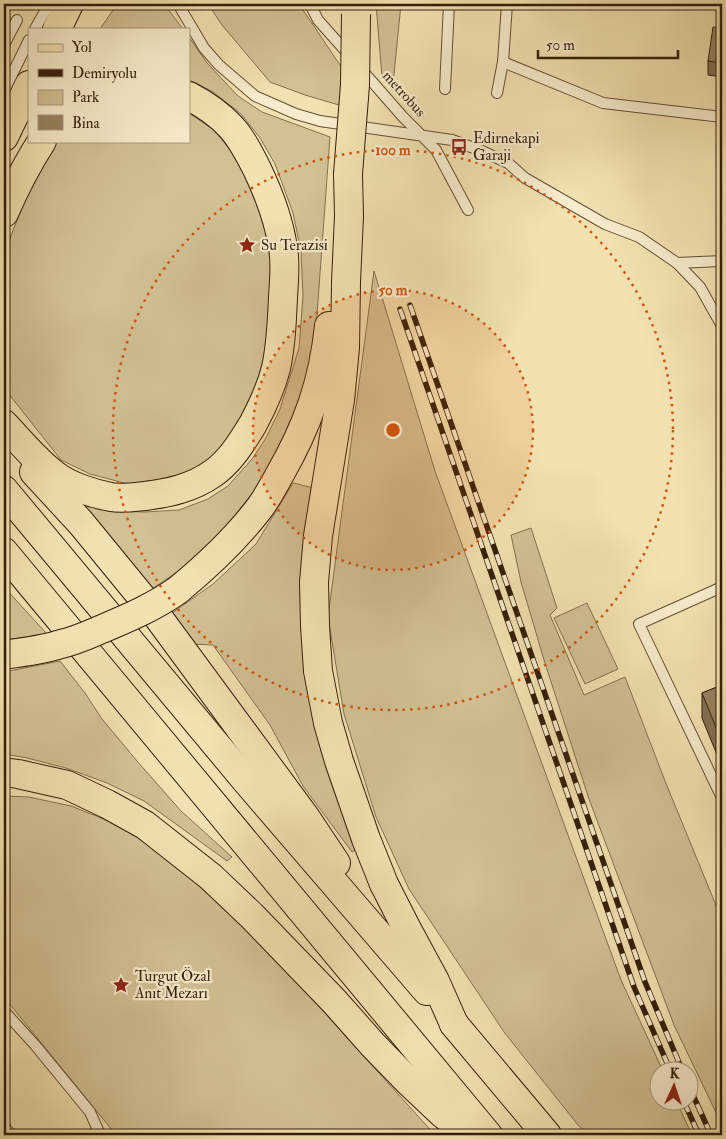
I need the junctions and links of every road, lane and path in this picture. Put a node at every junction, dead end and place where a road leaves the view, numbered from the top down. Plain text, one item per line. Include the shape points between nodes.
1 (7, 4) edge
2 (49, 4) edge
3 (69, 4) edge
4 (178, 4) edge
5 (310, 4) edge
6 (449, 4) edge
7 (507, 4) edge
8 (4, 9) edge
9 (355, 9) edge
10 (17, 20) dead end
11 (36, 28) edge
12 (57, 28) edge
13 (28, 42) edge
14 (4, 46) edge
15 (503, 62) junction
16 (28, 87) edge
17 (445, 89) dead end
18 (4, 91) edge
19 (497, 93) dead end
20 (190, 97) edge
21 (722, 117) edge
22 (423, 136) junction
23 (4, 137) edge
24 (41, 142) edge
25 (348, 174) junction
26 (468, 210) dead end
27 (4, 213) edge
28 (722, 261) edge
29 (677, 263) junction
30 (722, 326) edge
31 (4, 424) edge
32 (4, 436) edge
33 (4, 490) edge
34 (4, 552) edge
35 (722, 587) edge
36 (4, 655) edge
37 (4, 772) edge
38 (4, 781) edge
39 (67, 786) junction
40 (722, 798) edge
41 (372, 927) junction
42 (4, 1011) edge
43 (454, 1024) junction
44 (4, 1126) edge
45 (11, 1135) edge
46 (98, 1135) edge
47 (471, 1135) edge
48 (488, 1135) edge
49 (547, 1135) edge

1 - 8 lane
2 - 11 lane
3 - 12 main road
4 - 22 lane via 218,65 255,96 320,121
5 - 22 lane, metrobus via 318,20
6 - 17 lane
7 - 15 lane
9 - 25 main road, bridge via 355,85
10 - 14 lane
13 - 18 lane
15 - 19 lane
15 - 21 lane via 603,103
16 - 23 main road
20 - 31 main road via 207,106 232,128 249,153 278,222 284,250 282,318 276,369 260,412 234,453 213,473 172,492 131,497 94,493 55,476
22 - 26 lane, metrobus via 436,150
22 - 29 lane via 452,140 508,163 525,178 605,224 639,237
24 - 27 main road via 29,160
25 - 36 main road, bridge via 340,211 327,350 316,396 304,429 262,505 202,570 162,601 87,636
25 - 43 main road via 345,348 314,582 318,670 339,762 366,839 384,884
28 - 29 lane
29 - 30 lane via 700,287
32 - 41 main road via 81,523 163,624 326,846
33 - 41 main road
34 - 48 main road
35 - 40 lane via 639,624
37 - 39 main road
38 - 39 lane
39 - 47 main road via 146,825 211,877 252,915 408,1081
41 - 43 main road
42 - 46 lane via 90,1112
43 - 49 main road
44 - 45 lane

